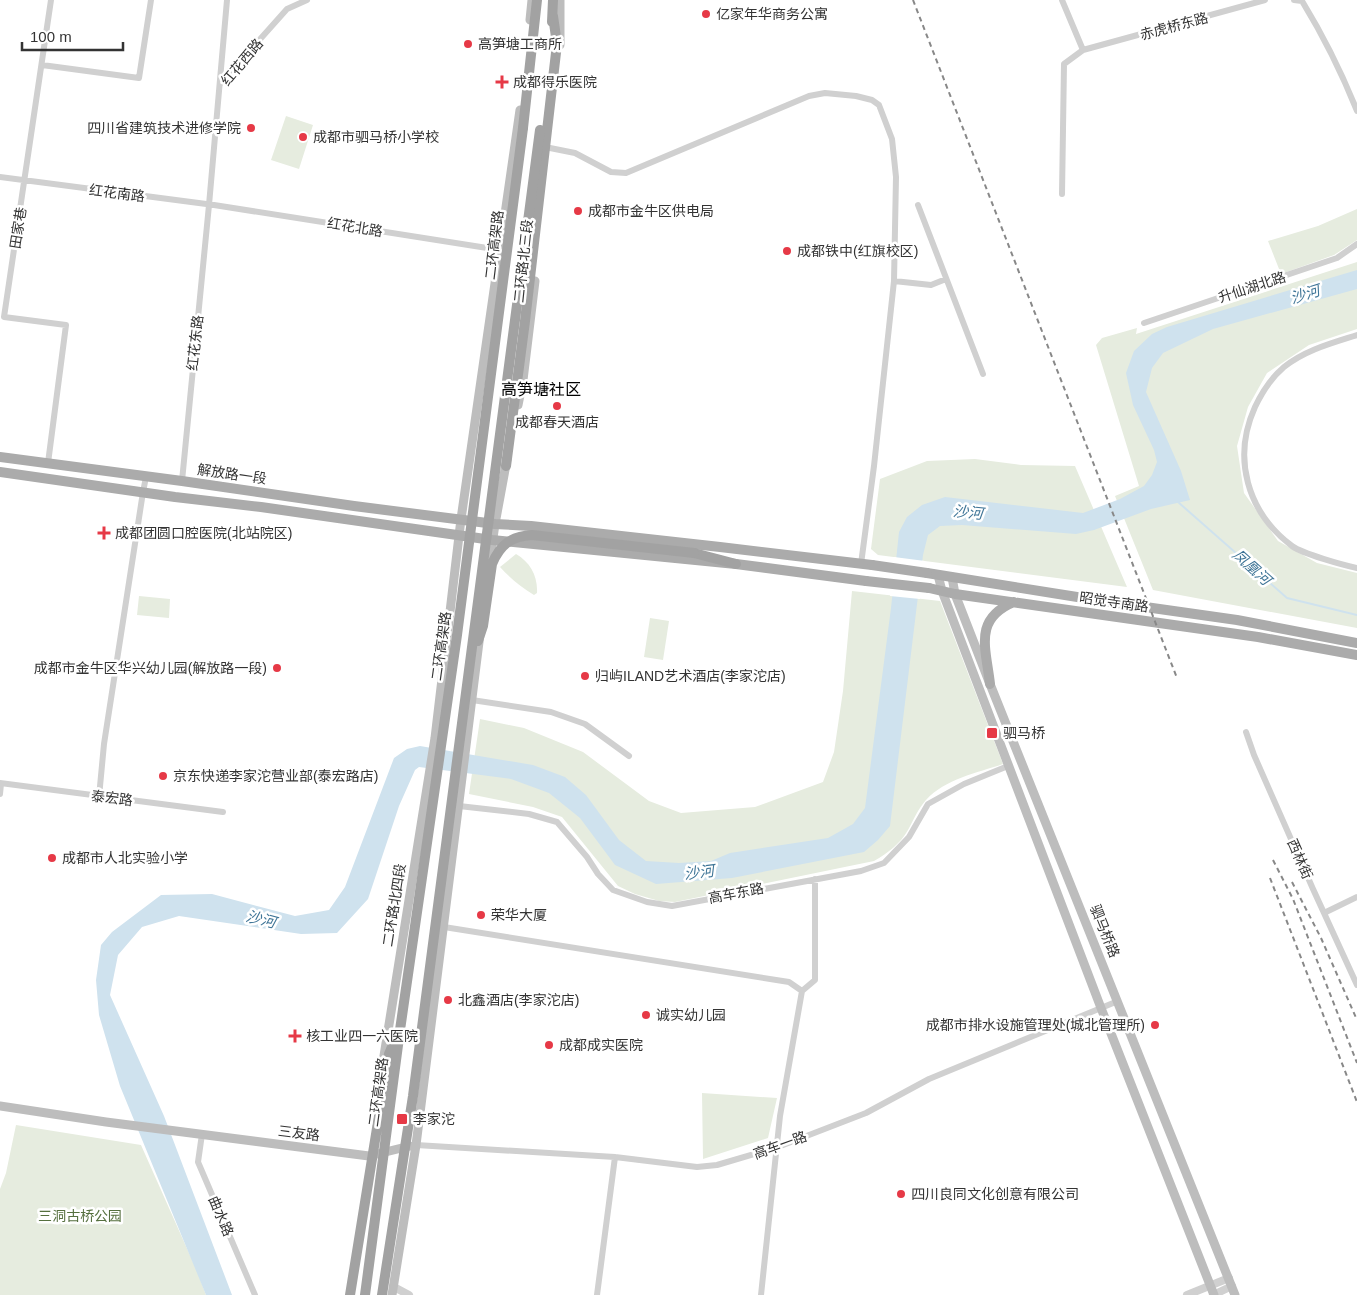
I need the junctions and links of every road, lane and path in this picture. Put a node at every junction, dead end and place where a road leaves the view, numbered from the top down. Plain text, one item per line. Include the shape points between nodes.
1 (51, 0) edge
2 (150, 0) edge
3 (227, 0) edge
4 (307, 0) edge
5 (532, 0) edge
6 (537, 0) edge
7 (553, 0) edge
8 (560, 0) edge
9 (1062, 0) edge
10 (1265, 0) edge
11 (1294, 0) edge
12 (553, 16) junction
13 (1083, 50) junction
14 (42, 65) junction
15 (220, 84) junction
16 (1357, 111) edge
17 (550, 148) junction
18 (0, 178) edge
19 (26, 181) junction
20 (1062, 194) dead end
21 (209, 205) junction
22 (918, 205) dead end
23 (1357, 244) edge
24 (500, 250) junction
25 (946, 280) junction
26 (894, 281) junction
27 (1144, 323) dead end
28 (1357, 335) edge
29 (982, 374) dead end
30 (0, 456) edge
31 (48, 463) junction
32 (506, 466) junction
33 (0, 472) edge
34 (146, 477) junction
35 (182, 481) junction
36 (142, 492) junction
37 (461, 519) junction
38 (495, 524) junction
39 (458, 535) junction
40 (492, 540) junction
41 (736, 564) junction
42 (861, 564) junction
43 (1357, 568) edge
44 (933, 574) junction
45 (952, 577) junction
46 (942, 591) junction
47 (955, 594) junction
48 (1015, 602) junction
49 (1357, 642) edge
50 (1357, 655) edge
51 (468, 678) junction
52 (990, 684) junction
53 (472, 700) junction
54 (1246, 732) dead end
55 (629, 756) dead end
56 (1008, 766) junction
57 (1, 784) edge
58 (0, 794) edge
59 (99, 797) junction
60 (460, 806) junction
61 (223, 812) dead end
62 (815, 879) junction
63 (1357, 897) edge
64 (1324, 913) junction
65 (444, 927) junction
66 (1357, 985) edge
67 (802, 991) junction
68 (1118, 1001) junction
69 (1101, 1008) junction
70 (400, 1030) junction
71 (413, 1096) junction
72 (0, 1106) edge
73 (202, 1134) junction
74 (416, 1145) junction
75 (778, 1147) junction
76 (369, 1156) junction
77 (616, 1157) junction
78 (1230, 1282) junction
79 (1211, 1285) junction
80 (391, 1292) edge
81 (255, 1295) edge
82 (349, 1295) edge
83 (365, 1295) edge
84 (382, 1295) edge
85 (409, 1295) edge
86 (597, 1295) edge
87 (761, 1295) edge
88 (1187, 1295) edge
89 (1214, 1295) edge
90 (1235, 1295) edge

1 - 14 street, 田家巷
2 - 14 street via 139,78
3 - 15 street
4 - 15 street, 红花西路 via 287,9
5 - 24 main road, 二环路北三段
6 - 70 highway, 二环高架路, bridge via 458,625
7 - 12 highway
8 - 17 main road, 二环路北三段 via 560,59
9 - 13 street
10 - 13 street, 赤虎桥东路
11 - 16 street via 1302,1 1322,32
12 - 32 highway via 557,44
12 - 51 highway, bridge
13 - 20 street via 1064,64
14 - 19 street, 田家巷
15 - 21 street, 红花西路
17 - 26 street via 576,153 611,172 626,173 808,96 825,93 872,100 879,105 892,139 896,177
17 - 32 main road, 二环路北三段 via 524,380
18 - 19 street, 红花南路
19 - 21 street, 红花南路
19 - 31 street, 田家巷 via 4,317 66,325
21 - 24 street, 红花北路
21 - 35 street, 红花东路
22 - 25 street
23 - 27 street, 升仙湖北路 via 1337,258
24 - 37 main road, 二环路北三段
25 - 26 street via 931,285
25 - 29 street
26 - 42 street
28 - 43 street via 1301,356 1273,378 1253,413 1245,438 1244,463 1258,509 1293,547
30 - 31 main road, 解放路一段
31 - 34 main road, 解放路一段
32 - 38 main road, 二环路北三段
33 - 36 main road, 解放路一段
34 - 35 main road, 解放路一段
34 - 36 street
35 - 37 main road, 解放路一段
36 - 39 main road, 解放路一段
36 - 59 street
37 - 38 main road, 解放路一段
37 - 39 main road, 二环路北四段
38 - 40 main road
38 - 42 main road, 解放路一段
39 - 40 main road, 解放路一段
39 - 76 main road, 二环路北四段 via 435,738
40 - 41 main road, 解放路一段
40 - 53 main road
41 - 46 main road, 昭觉寺南路, bridge
41 - 51 highway, bridge via 694,553 532,535 514,537 502,547 492,564 483,626
42 - 44 main road, 昭觉寺南路, bridge
44 - 45 main road, 昭觉寺南路
44 - 46 main road
45 - 47 main road, 驷马桥路
45 - 49 main road, 昭觉寺南路 via 1237,620
46 - 47 main road, 昭觉寺南路
46 - 56 main road
47 - 48 main road, 昭觉寺南路
47 - 52 main road, 驷马桥路
48 - 50 main road, 昭觉寺南路
48 - 52 main road via 996,612 985,630
51 - 71 highway, bridge
52 - 68 main road, 驷马桥路
53 - 55 street via 551,712 585,724
53 - 60 main road
54 - 64 street, 西林街
56 - 62 street, 高车东路 via 964,784 928,804 909,837 884,863 861,871
56 - 69 main road
57 - 58 street
57 - 59 street, 泰宏路
59 - 61 street, 泰宏路
60 - 62 street, 高车东路 via 529,814 557,822 613,890 647,902 672,906
60 - 65 main road
62 - 67 street via 815,980
63 - 64 street
64 - 66 street, 西林街
65 - 67 street via 788,982
65 - 74 main road
67 - 75 street via 780,1116
68 - 69 street, 高车一路
68 - 78 main road, 驷马桥路
69 - 75 street, 高车一路 via 929,1079 866,1113
69 - 79 main road
70 - 82 highway, bridge via 389,1054
70 - 83 highway, 二环高架路, bridge
71 - 80 highway, bridge via 414,1118
71 - 84 highway, bridge
72 - 73 main road, 三友路
73 - 76 main road, 三友路
73 - 81 street, 曲水路 via 198,1162
74 - 76 main road, 三友路
74 - 77 street, 高车一路
74 - 80 main road
75 - 77 street, 高车一路 via 717,1166 698,1167
75 - 87 street
76 - 82 main road, 二环路北四段
77 - 86 street
78 - 79 street
78 - 89 street
78 - 90 main road, 驷马桥路
79 - 88 street
79 - 89 main road
80 - 85 street

